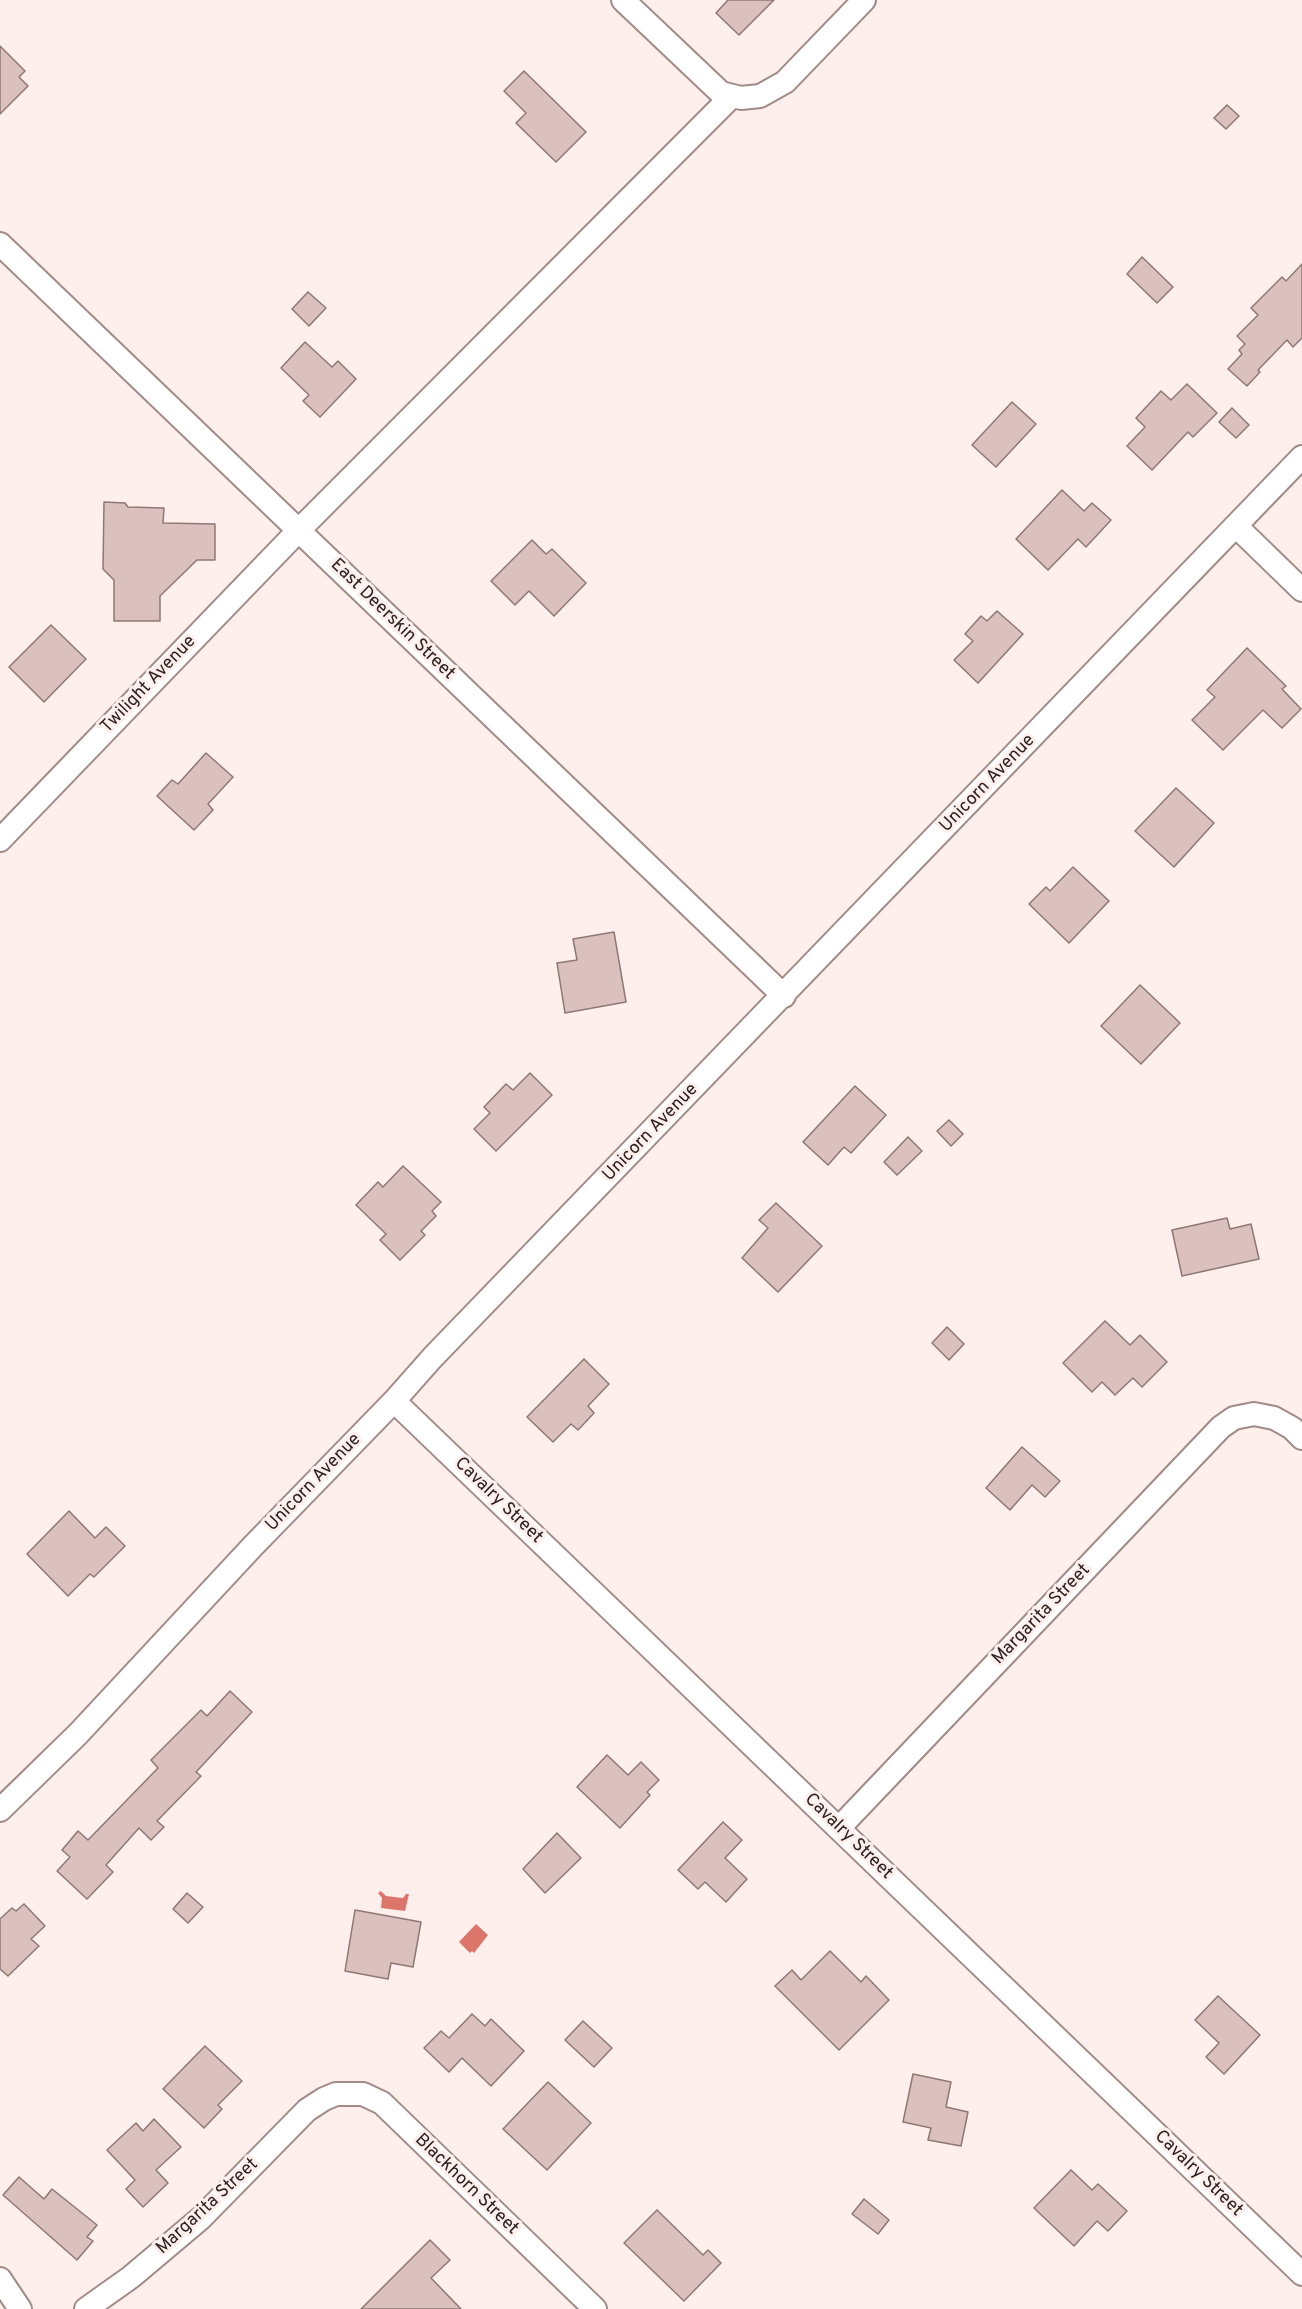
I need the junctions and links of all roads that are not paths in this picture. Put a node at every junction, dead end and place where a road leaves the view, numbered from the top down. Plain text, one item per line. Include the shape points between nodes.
1 (623, 0) edge
2 (864, 0) edge
3 (730, 96) junction
4 (0, 243) edge
5 (1302, 457) edge
6 (1236, 526) junction
7 (299, 530) junction
8 (1302, 590) edge
9 (0, 840) edge
10 (784, 996) junction
11 (394, 1401) junction
12 (1302, 1438) edge
13 (0, 1810) edge
14 (839, 1828) junction
15 (324, 2099) joint
16 (1302, 2274) edge
17 (0, 2279) edge
18 (20, 2309) edge
19 (86, 2309) edge
20 (595, 2309) edge

1 - 3 street via 721,93
2 - 3 street via 785,82 760,96
3 - 7 street, Twilight Avenue
4 - 7 street, East Deerskin Street
5 - 6 street, Unicorn Avenue
6 - 8 street
6 - 10 street, Unicorn Avenue
7 - 9 street, Twilight Avenue
7 - 10 street, East Deerskin Street
10 - 11 street, Unicorn Avenue
11 - 13 street, Unicorn Avenue via 78,1734
11 - 14 street, Cavalry Street
12 - 14 street, Margarita Street via 1274,1418 1254,1414 1234,1418 1221,1427
14 - 16 street, Cavalry Street
15 - 19 street, Margarita Street via 307,2110 201,2218
15 - 20 street, Blackhorn Street via 336,2094 363,2094 382,2103
17 - 18 street

